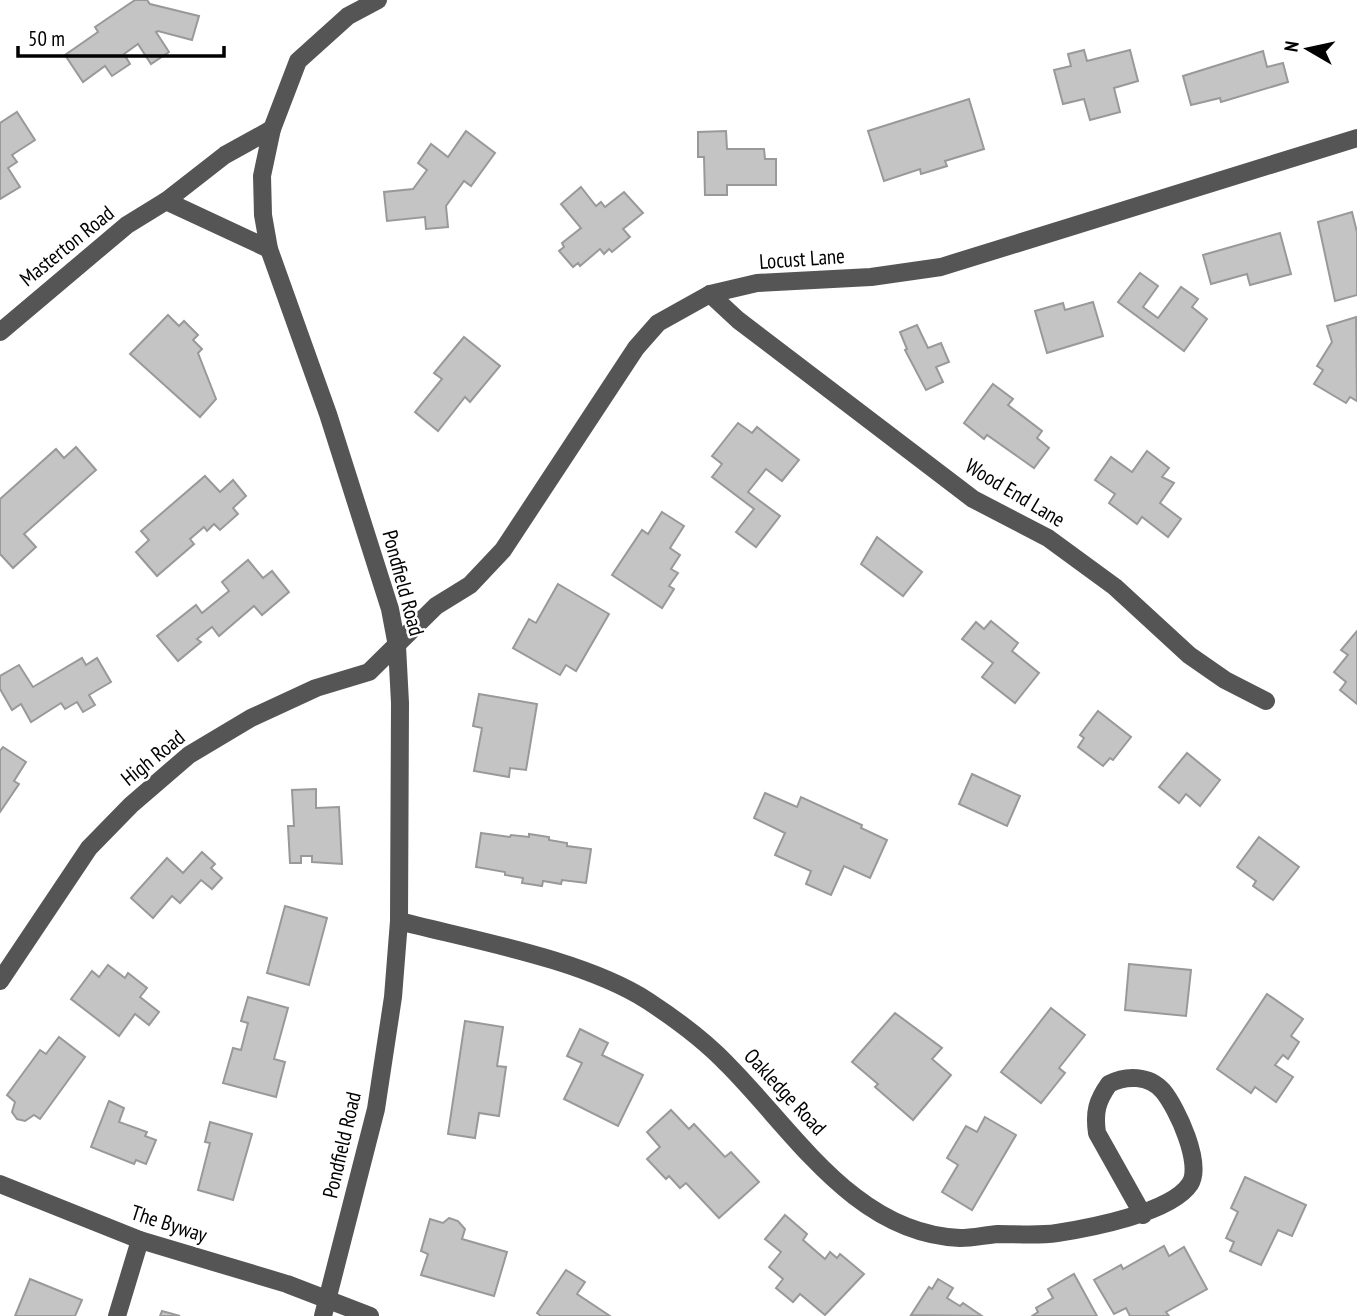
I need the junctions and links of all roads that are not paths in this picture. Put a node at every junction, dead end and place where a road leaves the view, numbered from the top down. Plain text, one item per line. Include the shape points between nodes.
1 (378, 0) edge
2 (272, 129) junction
3 (1357, 138) edge
4 (166, 201) junction
5 (269, 248) junction
6 (710, 294) junction
7 (0, 332) edge
8 (397, 646) junction
9 (1266, 701) dead end
10 (399, 921) junction
11 (0, 981) edge
12 (0, 1184) edge
13 (1143, 1215) junction
14 (140, 1240) junction
15 (325, 1308) edge
16 (117, 1316) edge
17 (370, 1316) edge

1 - 2 street, Pondfield Road via 348,16 298,61
2 - 4 street, Masterton Road via 225,155
2 - 5 street, Pondfield Road via 262,176
3 - 6 street, Locust Lane via 941,267 871,277 757,283
4 - 5 street
4 - 7 street, Masterton Road via 127,225
5 - 8 street, Pondfield Road via 332,427 390,609
6 - 8 street, Locust Lane via 658,323 636,348 503,550 470,585 436,606
6 - 9 street, Wood End Lane via 973,499 1048,538 1115,587 1189,655
8 - 10 street, Pondfield Road
8 - 11 street, High Road via 369,672 316,688 251,718 189,755 89,848
10 - 13 street, Oakledge Road via 592,972 647,1000 725,1062 849,1194 888,1220 962,1238 1054,1234
10 - 15 street, Pondfield Road via 376,1109
12 - 14 street, The Byway
13 - 13 street, Oakledge Road via 1185,1191 1192,1182 1195,1159 1163,1092 1152,1083 1128,1077 1109,1084 1095,1118 1097,1133
14 - 15 street, The Byway via 287,1284
14 - 16 street
15 - 17 street, The Byway

